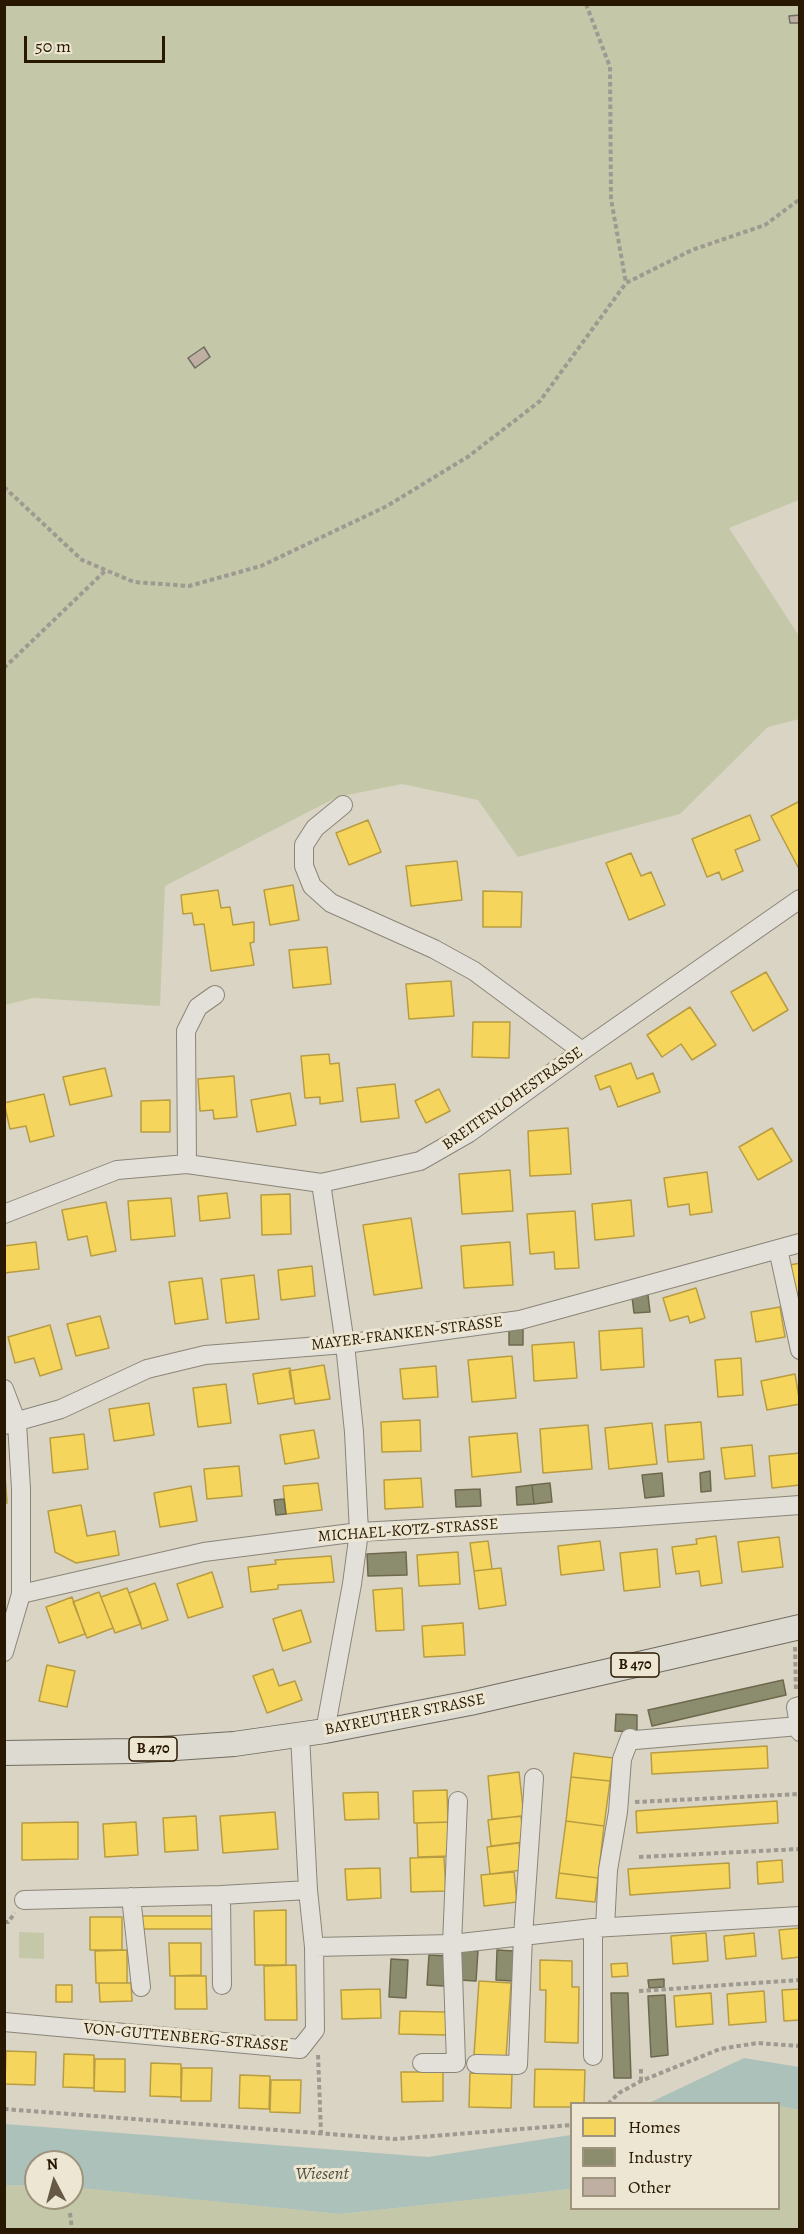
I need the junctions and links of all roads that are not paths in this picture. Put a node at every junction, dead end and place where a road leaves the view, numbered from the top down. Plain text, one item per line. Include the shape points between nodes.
1 (344, 805) dead end
2 (800, 899) edge
3 (215, 994) dead end
4 (582, 1051) junction
5 (187, 1164) junction
6 (321, 1183) junction
7 (4, 1214) edge
8 (800, 1243) edge
9 (778, 1250) junction
10 (345, 1344) junction
11 (800, 1350) edge
12 (4, 1389) edge
13 (11, 1424) edge
14 (800, 1505) edge
15 (359, 1532) junction
16 (21, 1594) junction
17 (797, 1628) edge
18 (4, 1652) edge
19 (798, 1706) edge
20 (799, 1729) edge
21 (325, 1731) junction
22 (300, 1735) junction
23 (4, 1753) edge
24 (534, 1778) dead end
25 (458, 1801) dead end
26 (308, 1890) junction
27 (221, 1895) junction
28 (131, 1897) junction
29 (24, 1900) dead end
30 (800, 1916) edge
31 (599, 1928) junction
32 (523, 1936) junction
33 (452, 1944) junction
34 (314, 1947) junction
35 (222, 1985) dead end
36 (141, 1987) dead end
37 (4, 2022) edge
38 (593, 2056) dead end
39 (422, 2063) dead end
40 (476, 2064) dead end

1 - 4 street via 315,828 304,845 304,866 312,886 331,903 474,971
2 - 4 street, BREITENLOHESTRASSE
3 - 5 street via 198,1007 186,1031
4 - 6 street, BREITENLOHESTRASSE via 468,1133 420,1161
5 - 6 street, BREITENLOHESTRASSE
5 - 7 street, BREITENLOHESTRASSE via 117,1170
6 - 10 street
8 - 9 street, MAYER-FRANKEN-STRASSE
9 - 10 street, MAYER-FRANKEN-STRASSE via 520,1320
9 - 11 street
10 - 13 street, MAYER-FRANKEN-STRASSE via 205,1355 159,1366 61,1409
10 - 15 street
12 - 13 street
13 - 16 street via 21,1490
14 - 15 street, MICHAEL-KOTZ-STRASSE
15 - 16 street, MICHAEL-KOTZ-STRASSE via 204,1551
15 - 21 street
16 - 18 street
17 - 21 main road, BAYREUTHER STRASSE / B 470 via 470,1703
19 - 20 street
20 - 31 street via 633,1739 622,1759 618,1812
21 - 22 main road, BAYREUTHER STRASSE / B 470
22 - 23 main road, BAYREUTHER STRASSE / B 470 via 132,1751
22 - 26 street, VON-GUTTENBERG-STRASSE
24 - 32 street
25 - 33 street
26 - 27 street
26 - 34 street, VON-GUTTENBERG-STRASSE
27 - 28 street
27 - 35 street
28 - 29 street
28 - 36 street
30 - 31 street
31 - 32 street
31 - 38 street
32 - 33 street
32 - 40 street via 518,2065
33 - 34 street
33 - 39 street via 456,2063
34 - 37 street, VON-GUTTENBERG-STRASSE via 315,2030 300,2049

